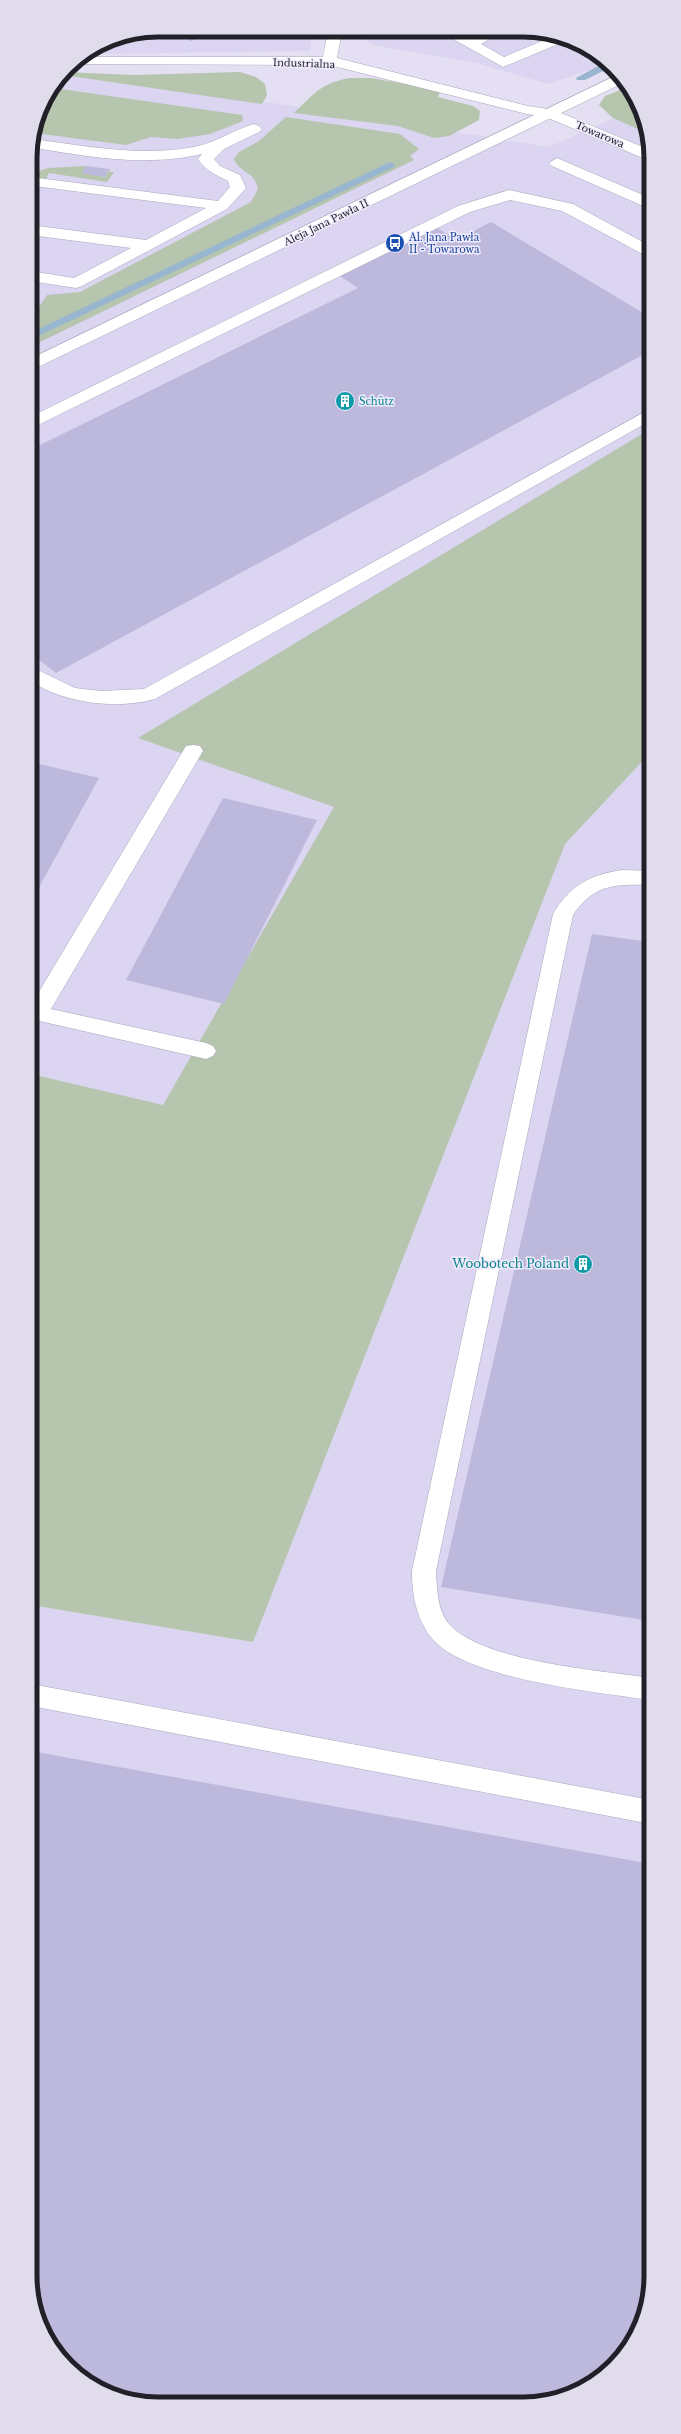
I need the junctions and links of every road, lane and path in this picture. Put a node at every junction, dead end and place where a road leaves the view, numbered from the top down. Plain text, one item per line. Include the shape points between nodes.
1 (333, 37) edge
2 (460, 37) edge
3 (483, 37) edge
4 (555, 41) edge
5 (470, 43) junction
6 (86, 61) edge
7 (329, 62) junction
8 (616, 81) edge
9 (549, 113) junction
10 (254, 129) dead end
11 (38, 144) edge
12 (219, 145) junction
13 (644, 153) edge
14 (557, 163) dead end
15 (37, 181) edge
16 (644, 201) edge
17 (222, 206) junction
18 (37, 231) edge
19 (148, 245) junction
20 (644, 250) edge
21 (37, 277) edge
22 (37, 363) edge
23 (644, 417) edge
24 (37, 421) edge
25 (37, 677) edge
26 (193, 751) dead end
27 (644, 878) edge
28 (37, 1007) edge
29 (37, 1013) edge
30 (206, 1051) dead end
31 (644, 1688) edge
32 (37, 1696) edge
33 (644, 1811) edge

1 - 7 street
2 - 5 street
3 - 5 street
4 - 5 street via 504,63
6 - 7 street, Industrialna
7 - 9 street, Industrialna via 462,92 527,110
8 - 9 street, Aleja Jana Pawła II
9 - 13 street, Towarowa
9 - 22 street, Aleja Jana Pawła II
10 - 12 street
11 - 12 street via 128,156 169,156
12 - 17 street via 206,159 215,169 235,178 238,188
14 - 16 street
15 - 17 street
17 - 19 street
18 - 19 street
19 - 21 street via 76,283
20 - 24 street via 567,207 509,195 464,209
23 - 25 street via 148,695 85,698 48,686
26 - 28 street
27 - 31 street via 620,877 601,880 584,887 571,900 563,914 424,1571 424,1592 430,1615 440,1632 460,1649 510,1665
29 - 30 street
32 - 33 street

